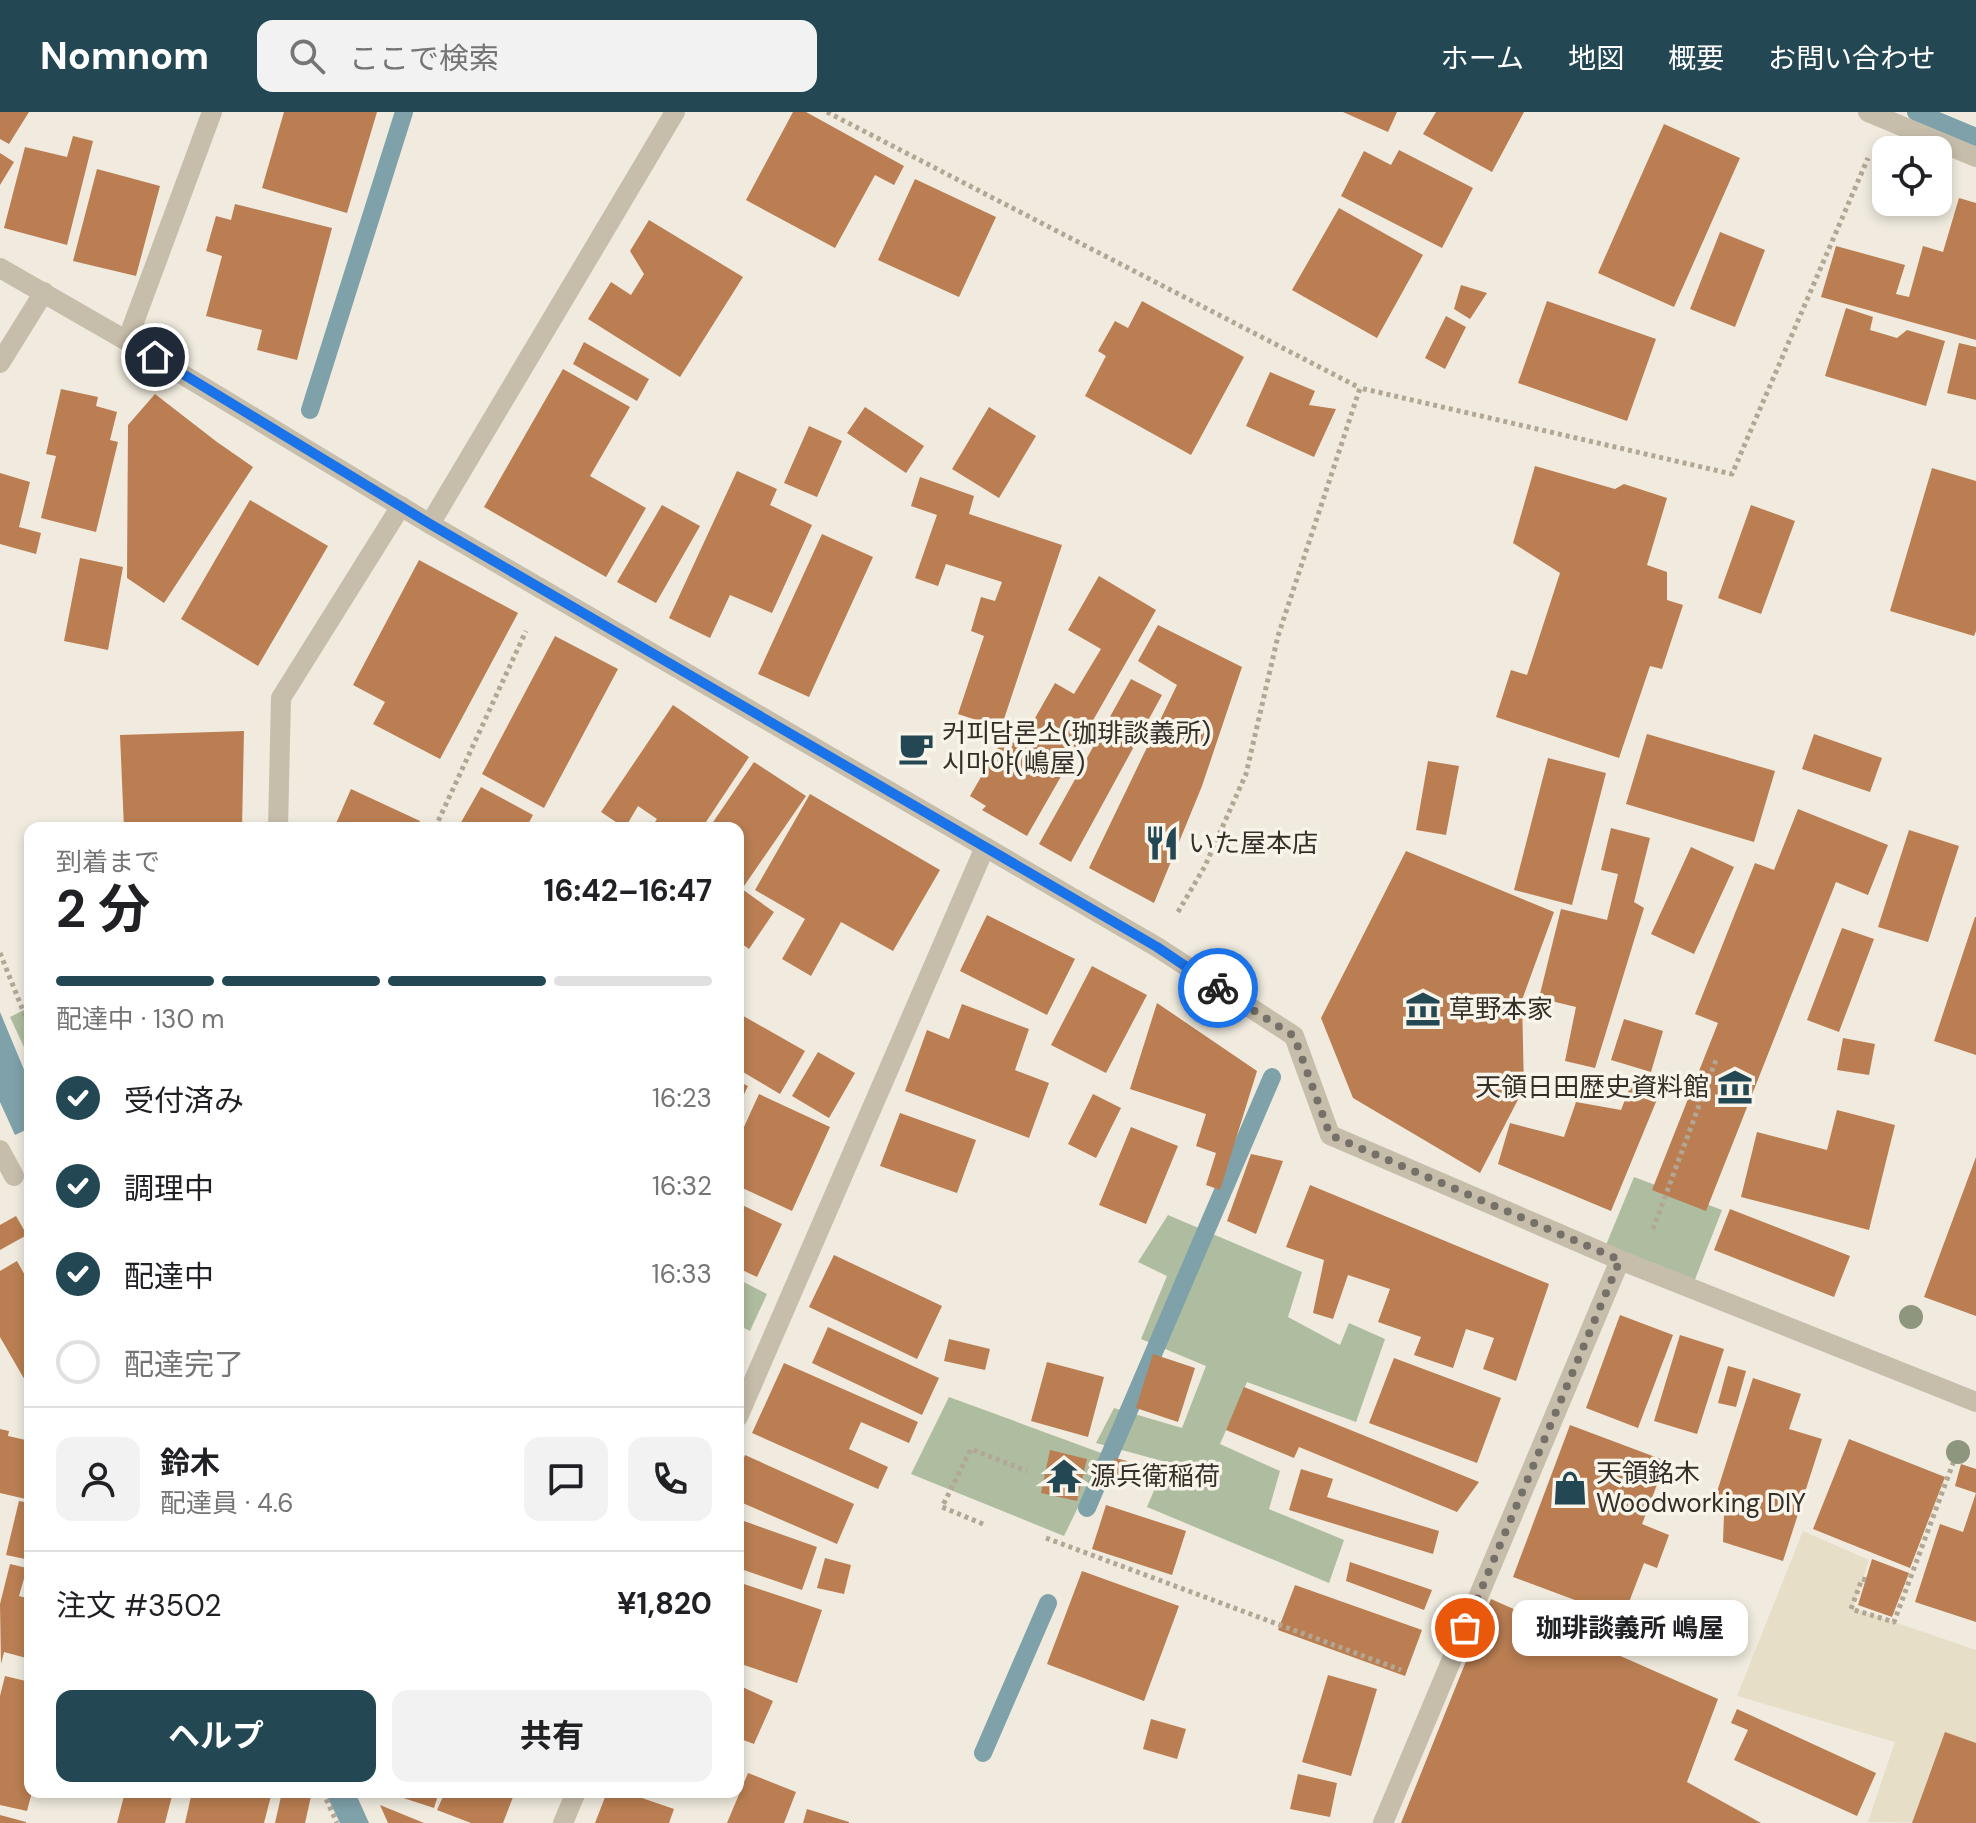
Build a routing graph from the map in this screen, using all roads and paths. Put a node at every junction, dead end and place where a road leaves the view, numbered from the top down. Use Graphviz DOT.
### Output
graph roads {
  1 [pos="212,112"];
  2 [pos="675,112"];
  3 [pos="827,112"];
  4 [pos="1876,115"];
  5 [pos="1976,157"];
  6 [pos="0,268"];
  7 [pos="44,292"];
  8 [pos="127,341"];
  9 [pos="0,363"];
  10 [pos="1360,388"];
  11 [pos="401,506"];
  12 [pos="430,524"];
  13 [pos="545,590"];
  14 [pos="278,822"];
  15 [pos="438,822"];
  16 [pos="985,847"];
  17 [pos="1157,947"];
  18 [pos="0,953"];
  19 [pos="24,1013"];
  20 [pos="1716,1060"];
  21 [pos="0,1150"];
  22 [pos="14,1176"];
  23 [pos="1620,1260"];
  24 [pos="1640,1267"];
  25 [pos="1976,1402"];
  26 [pos="744,1403"];
  27 [pos="1961,1440"];
  28 [pos="1027,1471"];
  29 [pos="983,1524"];
  30 [pos="1046,1538"];
  31 [pos="1866,1580"];
  32 [pos="1441,1685"];
  33 [pos="326,1798"];
  34 [pos="573,1798"];
  35 [pos="337,1823"];
  36 [pos="563,1823"];
  37 [pos="1383,1823"];
  1 -- 8 [label="street"];
  2 -- 12 [label="street"];
  3 -- 10 [label="path"];
  4 -- 5 [label="street"];
  4 -- 10 [label="path"];
  6 -- 7 [label="street"];
  7 -- 8 [label="street"];
  7 -- 9 [label="street"];
  8 -- 11 [label="street"];
  10 -- 17 [label="path"];
  11 -- 12 [label="street"];
  11 -- 14 [label="street"];
  12 -- 13 [label="street"];
  13 -- 15 [label="path"];
  13 -- 16 [label="street"];
  16 -- 17 [label="street"];
  16 -- 26 [label="street"];
  17 -- 23 [label="street"];
  18 -- 19 [label="path"];
  20 -- 24 [label="path"];
  21 -- 22 [label="street"];
  23 -- 24 [label="street"];
  23 -- 32 [label="street"];
  24 -- 25 [label="street"];
  27 -- 31 [label="path"];
  28 -- 29 [label="path"];
  30 -- 32 [label="path"];
  32 -- 37 [label="street"];
  33 -- 35 [label="path"];
  34 -- 36 [label="street"];
}
